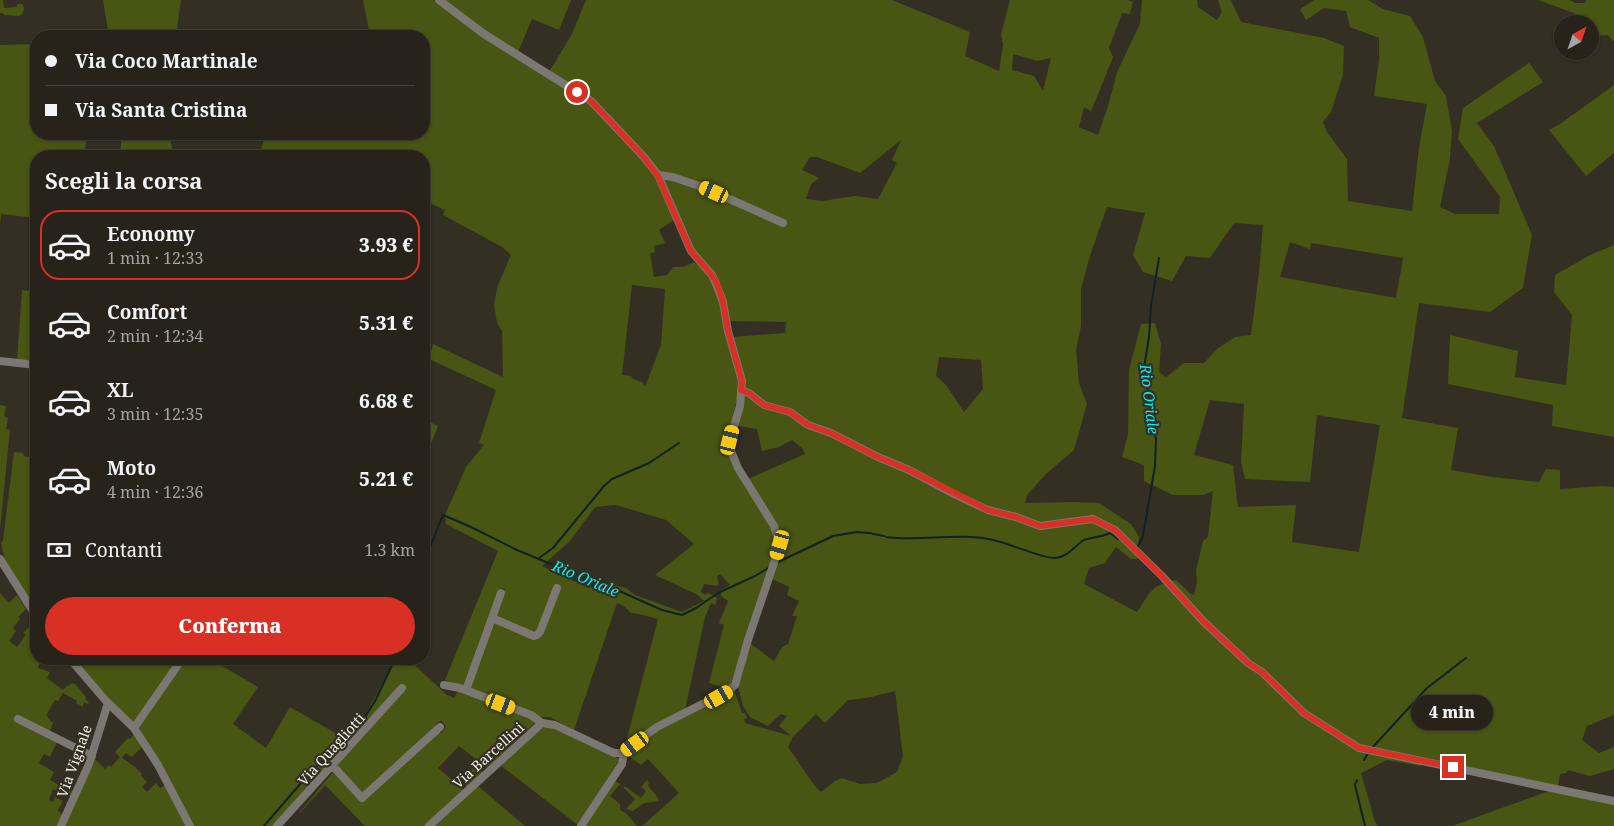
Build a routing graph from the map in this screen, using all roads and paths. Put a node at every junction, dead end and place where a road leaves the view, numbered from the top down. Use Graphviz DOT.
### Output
graph roads {
  1 [pos="439,0"];
  2 [pos="658,176"];
  3 [pos="783,224"];
  4 [pos="0,361"];
  5 [pos="30,364"];
  6 [pos="741,390"];
  7 [pos="0,559"];
  8 [pos="557,588"];
  9 [pos="501,593"];
  10 [pos="30,606"];
  11 [pos="492,618"];
  12 [pos="75,665"];
  13 [pos="178,665"];
  14 [pos="444,685"];
  15 [pos="402,688"];
  16 [pos="466,690"];
  17 [pos="108,703"];
  18 [pos="18,719"];
  19 [pos="542,723"];
  20 [pos="440,727"];
  21 [pos="134,728"];
  22 [pos="624,752"];
  23 [pos="92,756"];
  24 [pos="332,766"];
  25 [pos="1614,801"];
  26 [pos="61,826"];
  27 [pos="190,826"];
  28 [pos="277,826"];
  29 [pos="430,826"];
  30 [pos="581,826"];
  1 -- 2 [label="street"];
  2 -- 3 [label="street"];
  2 -- 6 [label="street"];
  4 -- 5 [label="street"];
  6 -- 22 [label="street"];
  6 -- 25 [label="street"];
  7 -- 10 [label="street"];
  8 -- 11 [label="street"];
  9 -- 11 [label="street"];
  11 -- 16 [label="street"];
  12 -- 17 [label="street"];
  13 -- 21 [label="street"];
  14 -- 16 [label="street"];
  15 -- 24 [label="street, Via Quagliotti"];
  16 -- 19 [label="street"];
  17 -- 21 [label="street"];
  17 -- 23 [label="street, Via Vignale"];
  18 -- 23 [label="street"];
  19 -- 22 [label="street, Via Barcellini"];
  19 -- 29 [label="street, Via Barcellini"];
  20 -- 24 [label="street"];
  21 -- 27 [label="street"];
  22 -- 30 [label="street"];
  23 -- 26 [label="street, Via Vignale"];
  24 -- 28 [label="street, Via Quagliotti"];
}
